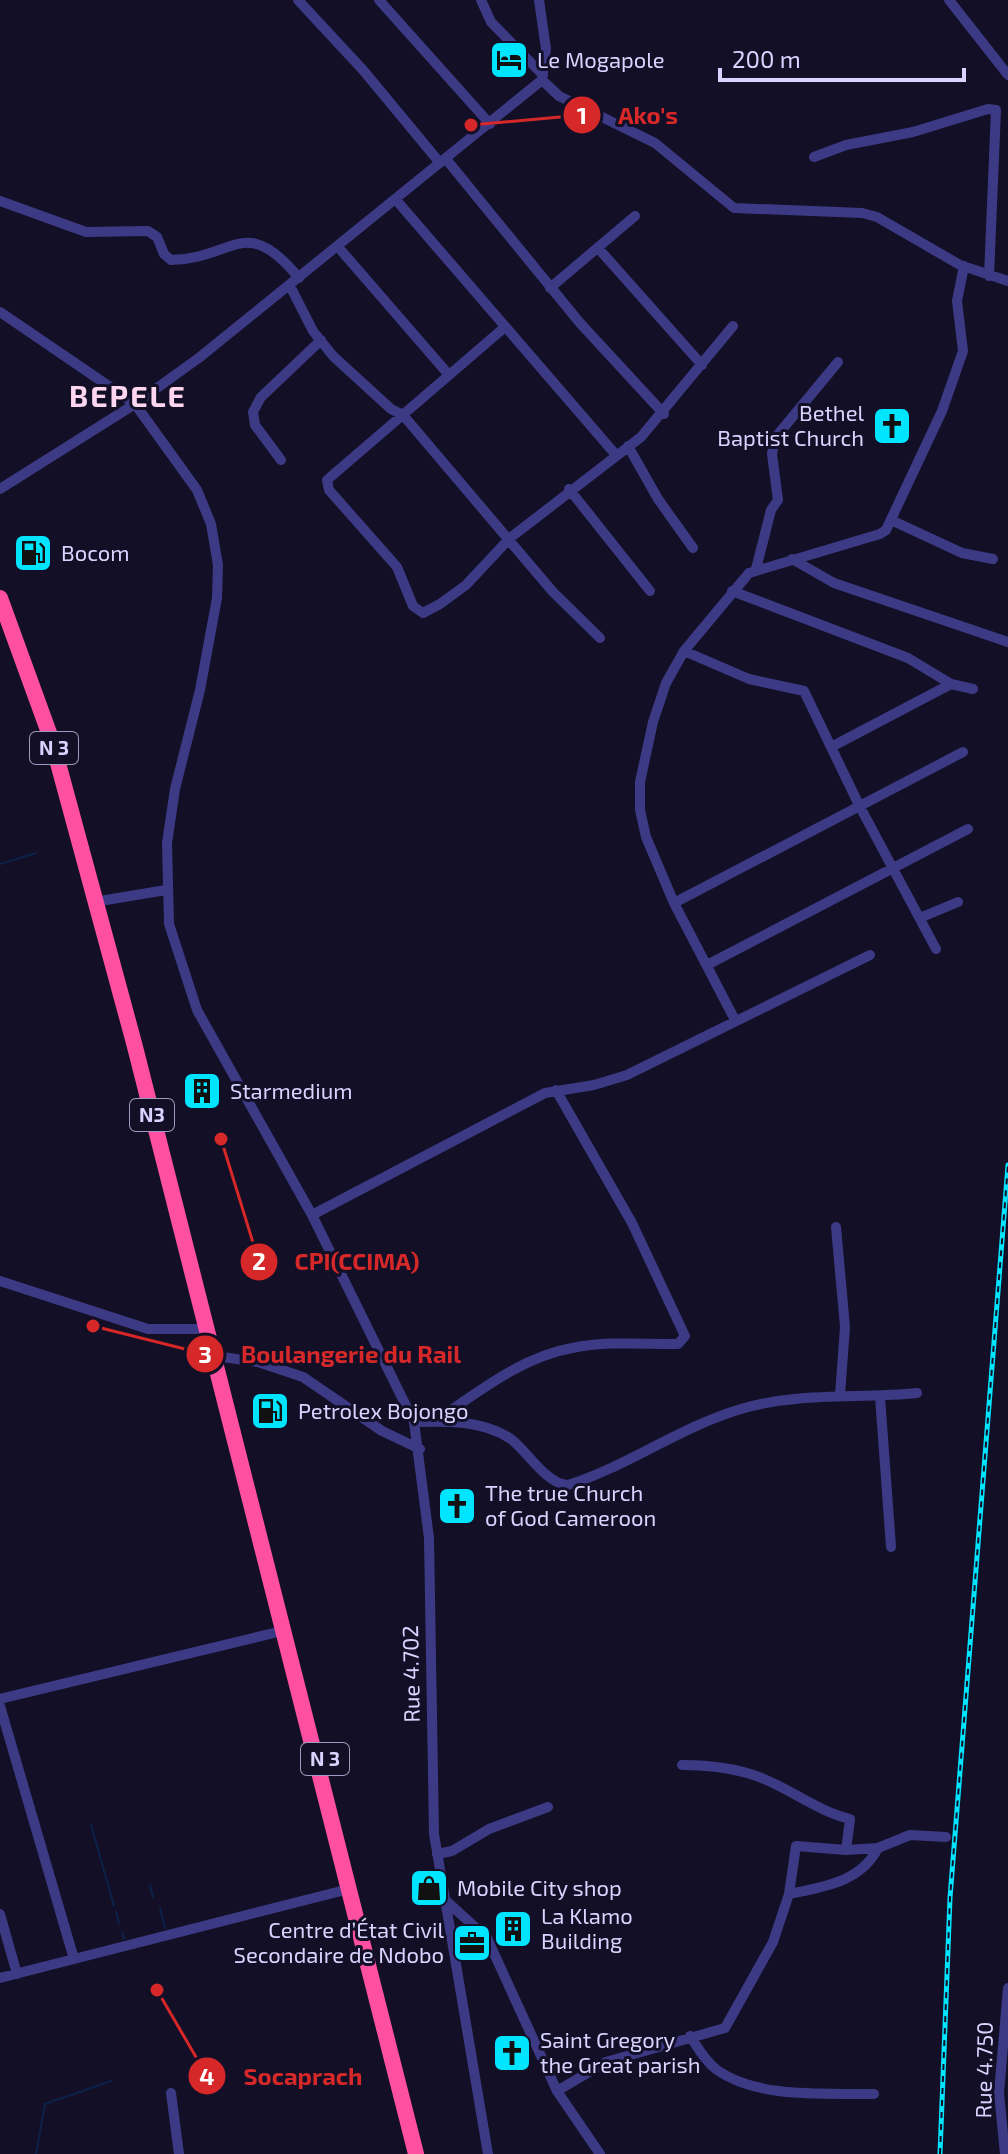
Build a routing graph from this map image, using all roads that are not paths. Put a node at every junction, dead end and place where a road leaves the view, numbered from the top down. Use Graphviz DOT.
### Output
graph roads {
  1 [pos="298,0"];
  2 [pos="379,0"];
  3 [pos="481,0"];
  4 [pos="539,0"];
  5 [pos="949,0"];
  6 [pos="1008,75"];
  7 [pos="542,78"];
  8 [pos="490,124"];
  9 [pos="814,157"];
  10 [pos="443,161"];
  11 [pos="0,201"];
  12 [pos="397,201"];
  13 [pos="635,216"];
  14 [pos="339,248"];
  15 [pos="598,248"];
  16 [pos="964,266"];
  17 [pos="989,276"];
  18 [pos="1008,281"];
  19 [pos="295,282"];
  20 [pos="550,288"];
  21 [pos="0,312"];
  22 [pos="733,326"];
  23 [pos="505,327"];
  24 [pos="321,340"];
  25 [pos="838,362"];
  26 [pos="702,365"];
  27 [pos="449,375"];
  28 [pos="135,404"];
  29 [pos="664,414"];
  30 [pos="403,415"];
  31 [pos="628,446"];
  32 [pos="616,455"];
  33 [pos="281,460"];
  34 [pos="0,489"];
  35 [pos="569,489"];
  36 [pos="891,520"];
  37 [pos="510,538"];
  38 [pos="693,548"];
  39 [pos="792,559"];
  40 [pos="993,559"];
  41 [pos="756,569"];
  42 [pos="650,591"];
  43 [pos="732,591"];
  44 [pos="0,598"];
  45 [pos="600,638"];
  46 [pos="1008,642"];
  47 [pos="684,651"];
  48 [pos="951,684"];
  49 [pos="973,689"];
  50 [pos="833,746"];
  51 [pos="963,752"];
  52 [pos="859,805"];
  53 [pos="968,829"];
  54 [pos="895,868"];
  55 [pos="166,890"];
  56 [pos="94,902"];
  57 [pos="958,902"];
  58 [pos="674,903"];
  59 [pos="922,917"];
  60 [pos="936,949"];
  61 [pos="870,955"];
  62 [pos="707,965"];
  63 [pos="735,1020"];
  64 [pos="556,1090"];
  65 [pos="312,1215"];
  66 [pos="836,1227"];
  67 [pos="0,1281"];
  68 [pos="208,1329"];
  69 [pos="217,1362"];
  70 [pos="917,1393"];
  71 [pos="840,1395"];
  72 [pos="880,1397"];
  73 [pos="435,1421"];
  74 [pos="414,1422"];
  75 [pos="420,1449"];
  76 [pos="891,1547"];
  77 [pos="282,1631"];
  78 [pos="0,1699"];
  79 [pos="305,1702"];
  80 [pos="0,1706"];
  81 [pos="682,1765"];
  82 [pos="548,1807"];
  83 [pos="946,1837"];
  84 [pos="878,1848"];
  85 [pos="846,1850"];
  86 [pos="437,1854"];
  87 [pos="349,1889"];
  88 [pos="789,1894"];
  89 [pos="443,1898"];
  90 [pos="0,1914"];
  91 [pos="74,1959"];
  92 [pos="17,1974"];
  93 [pos="0,1978"];
  94 [pos="1008,1988"];
  95 [pos="390,2030"];
  96 [pos="690,2036"];
  97 [pos="557,2091"];
  98 [pos="171,2093"];
  99 [pos="874,2094"];
  100 [pos="179,2154"];
  101 [pos="416,2154"];
  102 [pos="426,2154"];
  103 [pos="488,2154"];
  104 [pos="600,2154"];
  105 [pos="1005,2154"];
  1 -- 10 [label="street"];
  2 -- 8 [label="street"];
  3 -- 7 [label="street"];
  4 -- 7 [label="street"];
  5 -- 6 [label="street"];
  7 -- 8 [label="street"];
  7 -- 16 [label="street"];
  8 -- 10 [label="street"];
  9 -- 17 [label="street"];
  10 -- 12 [label="street"];
  10 -- 20 [label="street"];
  11 -- 19 [label="street"];
  12 -- 14 [label="street"];
  12 -- 23 [label="street"];
  13 -- 15 [label="street"];
  14 -- 19 [label="street"];
  14 -- 27 [label="street"];
  15 -- 20 [label="street"];
  15 -- 26 [label="street"];
  16 -- 17 [label="street"];
  16 -- 36 [label="street"];
  17 -- 18 [label="street"];
  19 -- 24 [label="street"];
  19 -- 28 [label="street"];
  20 -- 29 [label="street"];
  21 -- 28 [label="street, Rue 4.702"];
  22 -- 26 [label="street"];
  23 -- 27 [label="street"];
  23 -- 32 [label="street"];
  24 -- 30 [label="street"];
  24 -- 33 [label="street"];
  25 -- 41 [label="street"];
  26 -- 29 [label="street"];
  27 -- 30 [label="street"];
  28 -- 34 [label="street"];
  28 -- 55 [label="street, Rue 4.702"];
  29 -- 31 [label="street"];
  30 -- 37 [label="street"];
  30 -- 37 [label="street"];
  31 -- 32 [label="street"];
  31 -- 38 [label="street"];
  32 -- 35 [label="street"];
  35 -- 37 [label="street"];
  35 -- 42 [label="street"];
  36 -- 39 [label="street"];
  36 -- 40 [label="street"];
  37 -- 45 [label="street"];
  39 -- 41 [label="street"];
  39 -- 46 [label="street"];
  41 -- 43 [label="street"];
  43 -- 47 [label="street"];
  43 -- 48 [label="street"];
  44 -- 56 [label="highway, N 3"];
  47 -- 50 [label="street"];
  47 -- 58 [label="street"];
  48 -- 49 [label="street"];
  48 -- 50 [label="street"];
  50 -- 52 [label="street"];
  51 -- 52 [label="street"];
  52 -- 54 [label="street"];
  52 -- 58 [label="street"];
  53 -- 54 [label="street"];
  54 -- 59 [label="street"];
  54 -- 62 [label="street"];
  55 -- 56 [label="street"];
  55 -- 65 [label="street, Rue 4.702"];
  56 -- 68 [label="highway, N3"];
  57 -- 59 [label="street"];
  58 -- 62 [label="street"];
  59 -- 60 [label="street"];
  61 -- 63 [label="street"];
  62 -- 63 [label="street"];
  63 -- 64 [label="street"];
  64 -- 65 [label="street"];
  64 -- 73 [label="street"];
  65 -- 74 [label="street, Rue 4.702"];
  66 -- 71 [label="street"];
  67 -- 68 [label="street"];
  68 -- 69 [label="highway, N 3"];
  69 -- 75 [label="street"];
  69 -- 77 [label="highway, N 3"];
  69 -- 79 [label="highway, N 3"];
  70 -- 72 [label="street"];
  71 -- 72 [label="street"];
  71 -- 73 [label="street"];
  72 -- 76 [label="street"];
  73 -- 74 [label="street"];
  74 -- 75 [label="street, Rue 4.702"];
  75 -- 86 [label="street, Rue 4.702"];
  77 -- 78 [label="street"];
  77 -- 79 [label="highway, N 3"];
  79 -- 87 [label="highway, N 3"];
  79 -- 95 [label="highway, N 3"];
  80 -- 91 [label="street"];
  81 -- 85 [label="street"];
  82 -- 86 [label="street"];
  83 -- 84 [label="street"];
  84 -- 85 [label="street"];
  84 -- 88 [label="street"];
  85 -- 88 [label="street"];
  86 -- 89 [label="street, Rue 4.702"];
  87 -- 91 [label="street"];
  87 -- 95 [label="highway, N 3"];
  88 -- 96 [label="street"];
  89 -- 97 [label="street"];
  89 -- 103 [label="street, Rue 4.702"];
  90 -- 92 [label="street"];
  91 -- 92 [label="street"];
  92 -- 93 [label="street"];
  94 -- 105 [label="street, Rue 4.750"];
  95 -- 101 [label="highway, N 3"];
  95 -- 102 [label="highway, N 3"];
  96 -- 97 [label="street"];
  96 -- 99 [label="street"];
  97 -- 104 [label="street"];
  98 -- 100 [label="street"];
}
